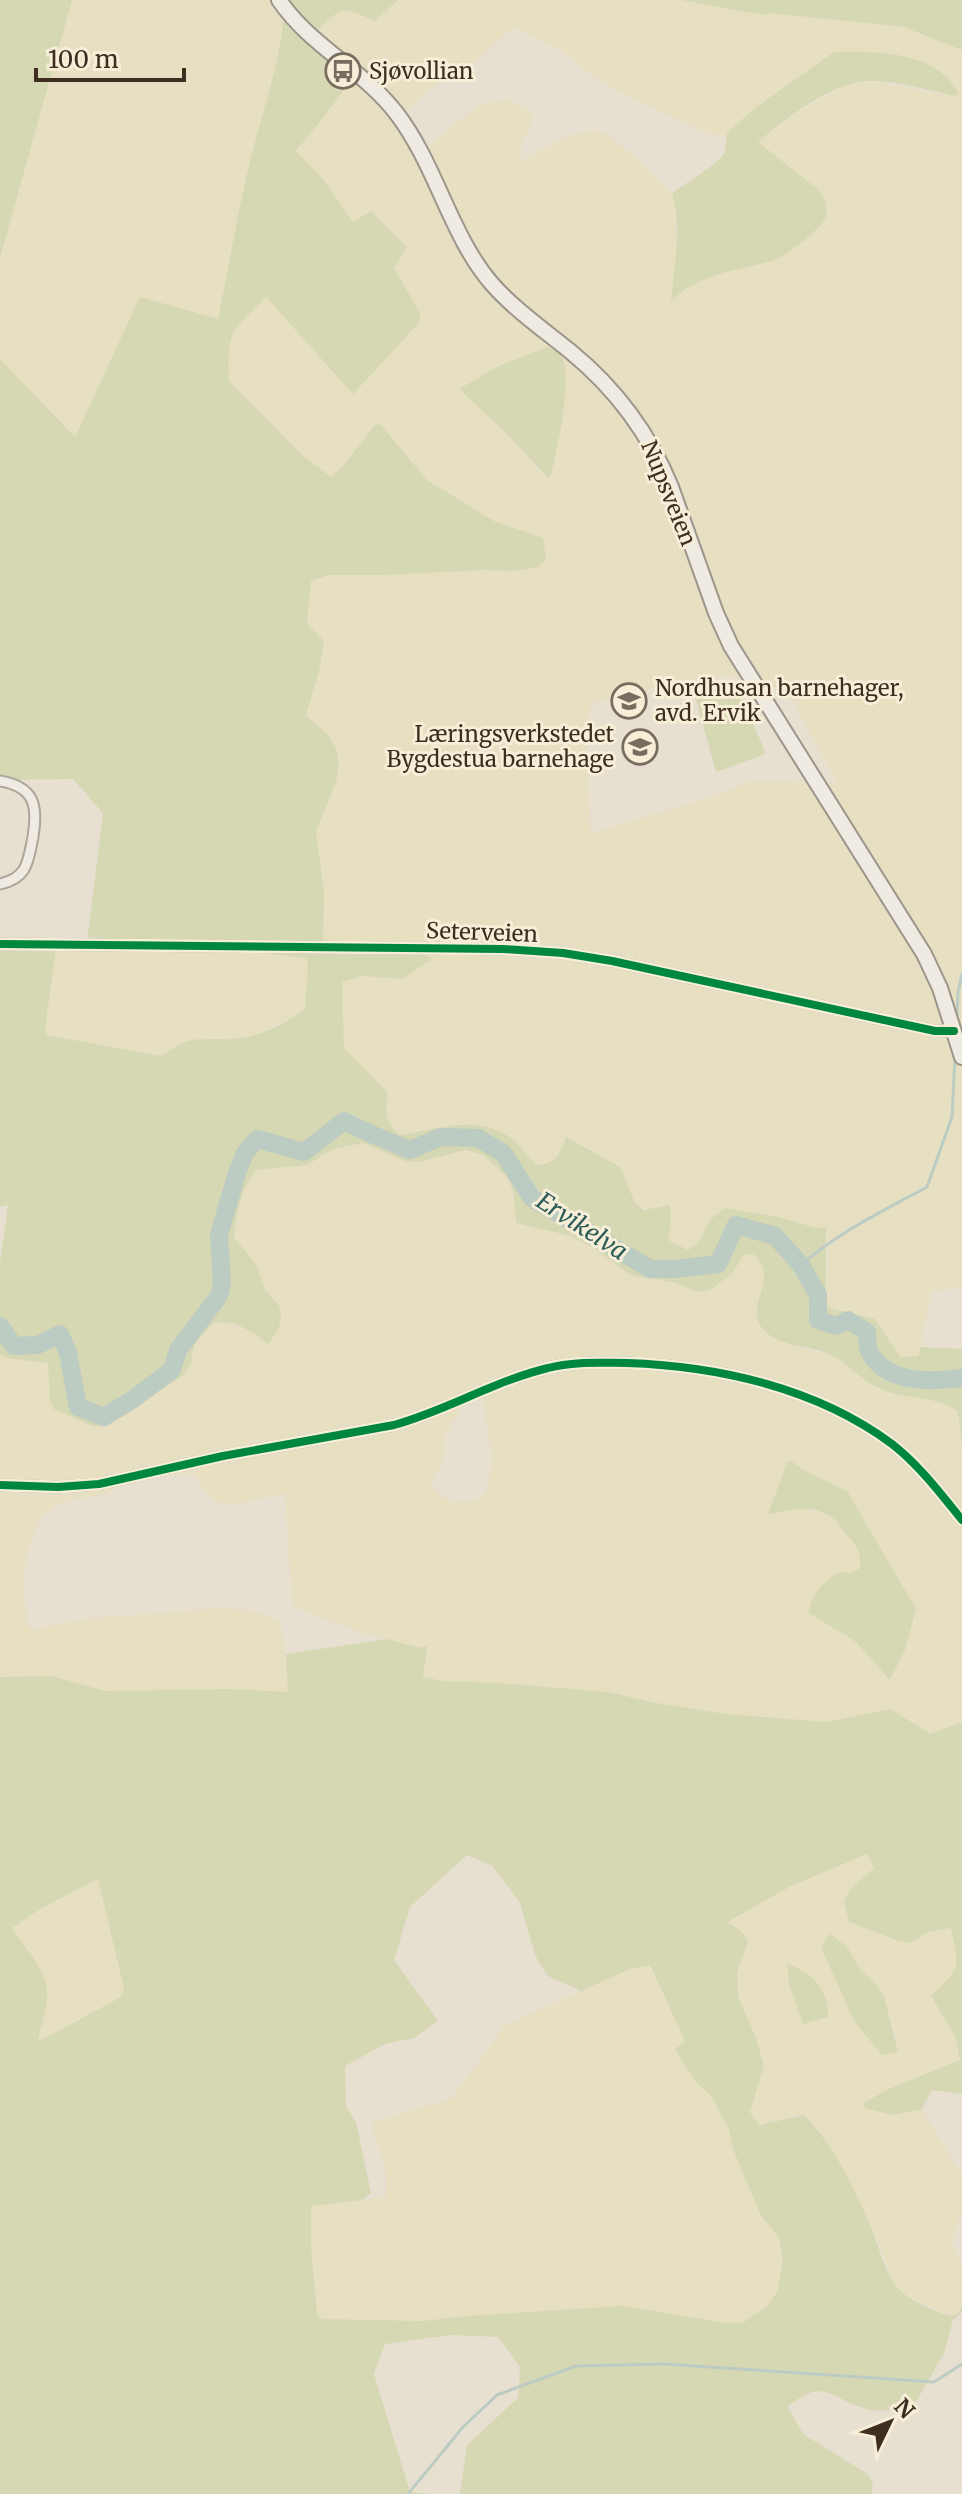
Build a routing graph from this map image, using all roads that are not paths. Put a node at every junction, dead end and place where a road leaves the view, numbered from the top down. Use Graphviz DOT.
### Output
graph roads {
  1 [pos="279,0"];
  2 [pos="0,781"];
  3 [pos="0,884"];
  4 [pos="0,944"];
  5 [pos="954,1031"];
  6 [pos="962,1057"];
  7 [pos="0,1485"];
  8 [pos="962,1520"];
  1 -- 5 [label="main road, Nupsveien"];
  2 -- 3 [label="street"];
  4 -- 5 [label="street, Seterveien"];
  5 -- 6 [label="main road, Nupsveien"];
  7 -- 8 [label="street"];
}
